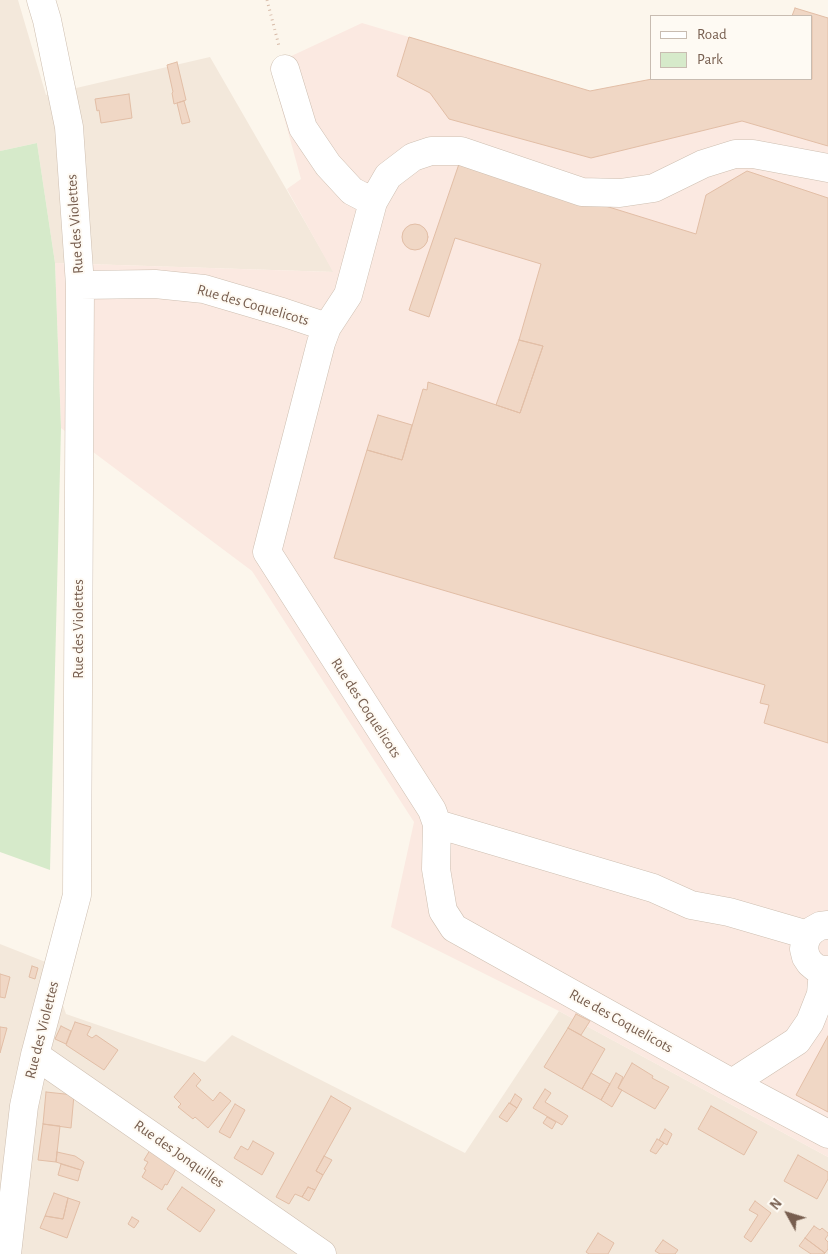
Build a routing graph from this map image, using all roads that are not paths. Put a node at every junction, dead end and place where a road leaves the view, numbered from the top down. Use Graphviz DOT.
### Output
graph roads {
  1 [pos="41,0"];
  2 [pos="285,69"];
  3 [pos="828,168"];
  4 [pos="373,202"];
  5 [pos="80,285"];
  6 [pos="327,327"];
  7 [pos="437,824"];
  8 [pos="818,930"];
  9 [pos="826,970"];
  10 [pos="36,1055"];
  11 [pos="732,1083"];
  12 [pos="828,1134"];
  13 [pos="7,1254"];
  14 [pos="322,1254"];
  1 -- 5 [label="street, Rue des Violettes"];
  2 -- 4 [label="street"];
  3 -- 4 [label="street"];
  4 -- 6 [label="street"];
  5 -- 6 [label="street, Rue des Coquelicots"];
  5 -- 10 [label="street, Rue des Violettes"];
  6 -- 7 [label="street, Rue des Coquelicots"];
  7 -- 8 [label="street"];
  7 -- 11 [label="street, Rue des Coquelicots"];
  8 -- 9 [label="street"];
  9 -- 11 [label="street"];
  10 -- 13 [label="street, Rue des Violettes"];
  10 -- 14 [label="street, Rue des Jonquilles"];
  11 -- 12 [label="street, Rue des Coquelicots"];
}
